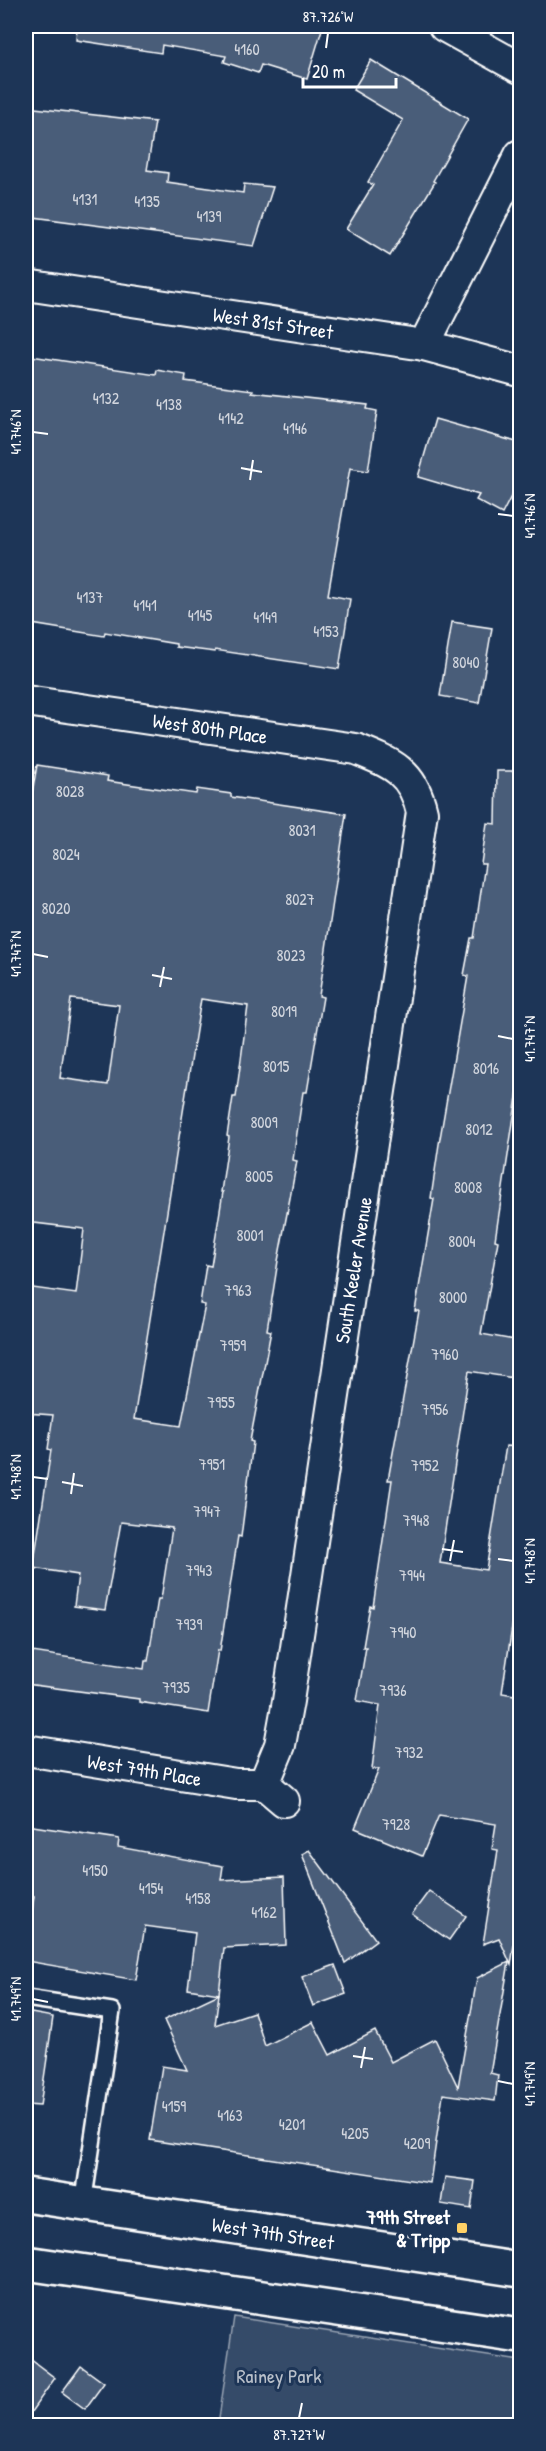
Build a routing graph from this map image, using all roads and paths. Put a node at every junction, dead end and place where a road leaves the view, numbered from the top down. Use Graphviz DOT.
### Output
graph roads {
  1 [pos="444,26"];
  2 [pos="520,68"];
  3 [pos="520,155"];
  4 [pos="26,285"];
  5 [pos="424,345"];
  6 [pos="520,371"];
  7 [pos="26,701"];
  8 [pos="393,764"];
  9 [pos="26,1750"];
  10 [pos="274,1792"];
  11 [pos="26,1998"];
  12 [pos="26,2195"];
  13 [pos="83,2204"];
  14 [pos="26,2263"];
  15 [pos="520,2270"];
  16 [pos="520,2336"];
  1 -- 2 [label="street"];
  3 -- 5 [label="street"];
  4 -- 5 [label="street, West 81st Street"];
  5 -- 6 [label="street, West 81st Street"];
  7 -- 8 [label="street, West 80th Place"];
  8 -- 10 [label="street, South Keeler Avenue"];
  9 -- 10 [label="street, West 79th Place"];
  11 -- 13 [label="lane"];
  12 -- 13 [label="main road, West 79th Street"];
  13 -- 15 [label="main road, West 79th Street"];
  14 -- 16 [label="main road"];
}
